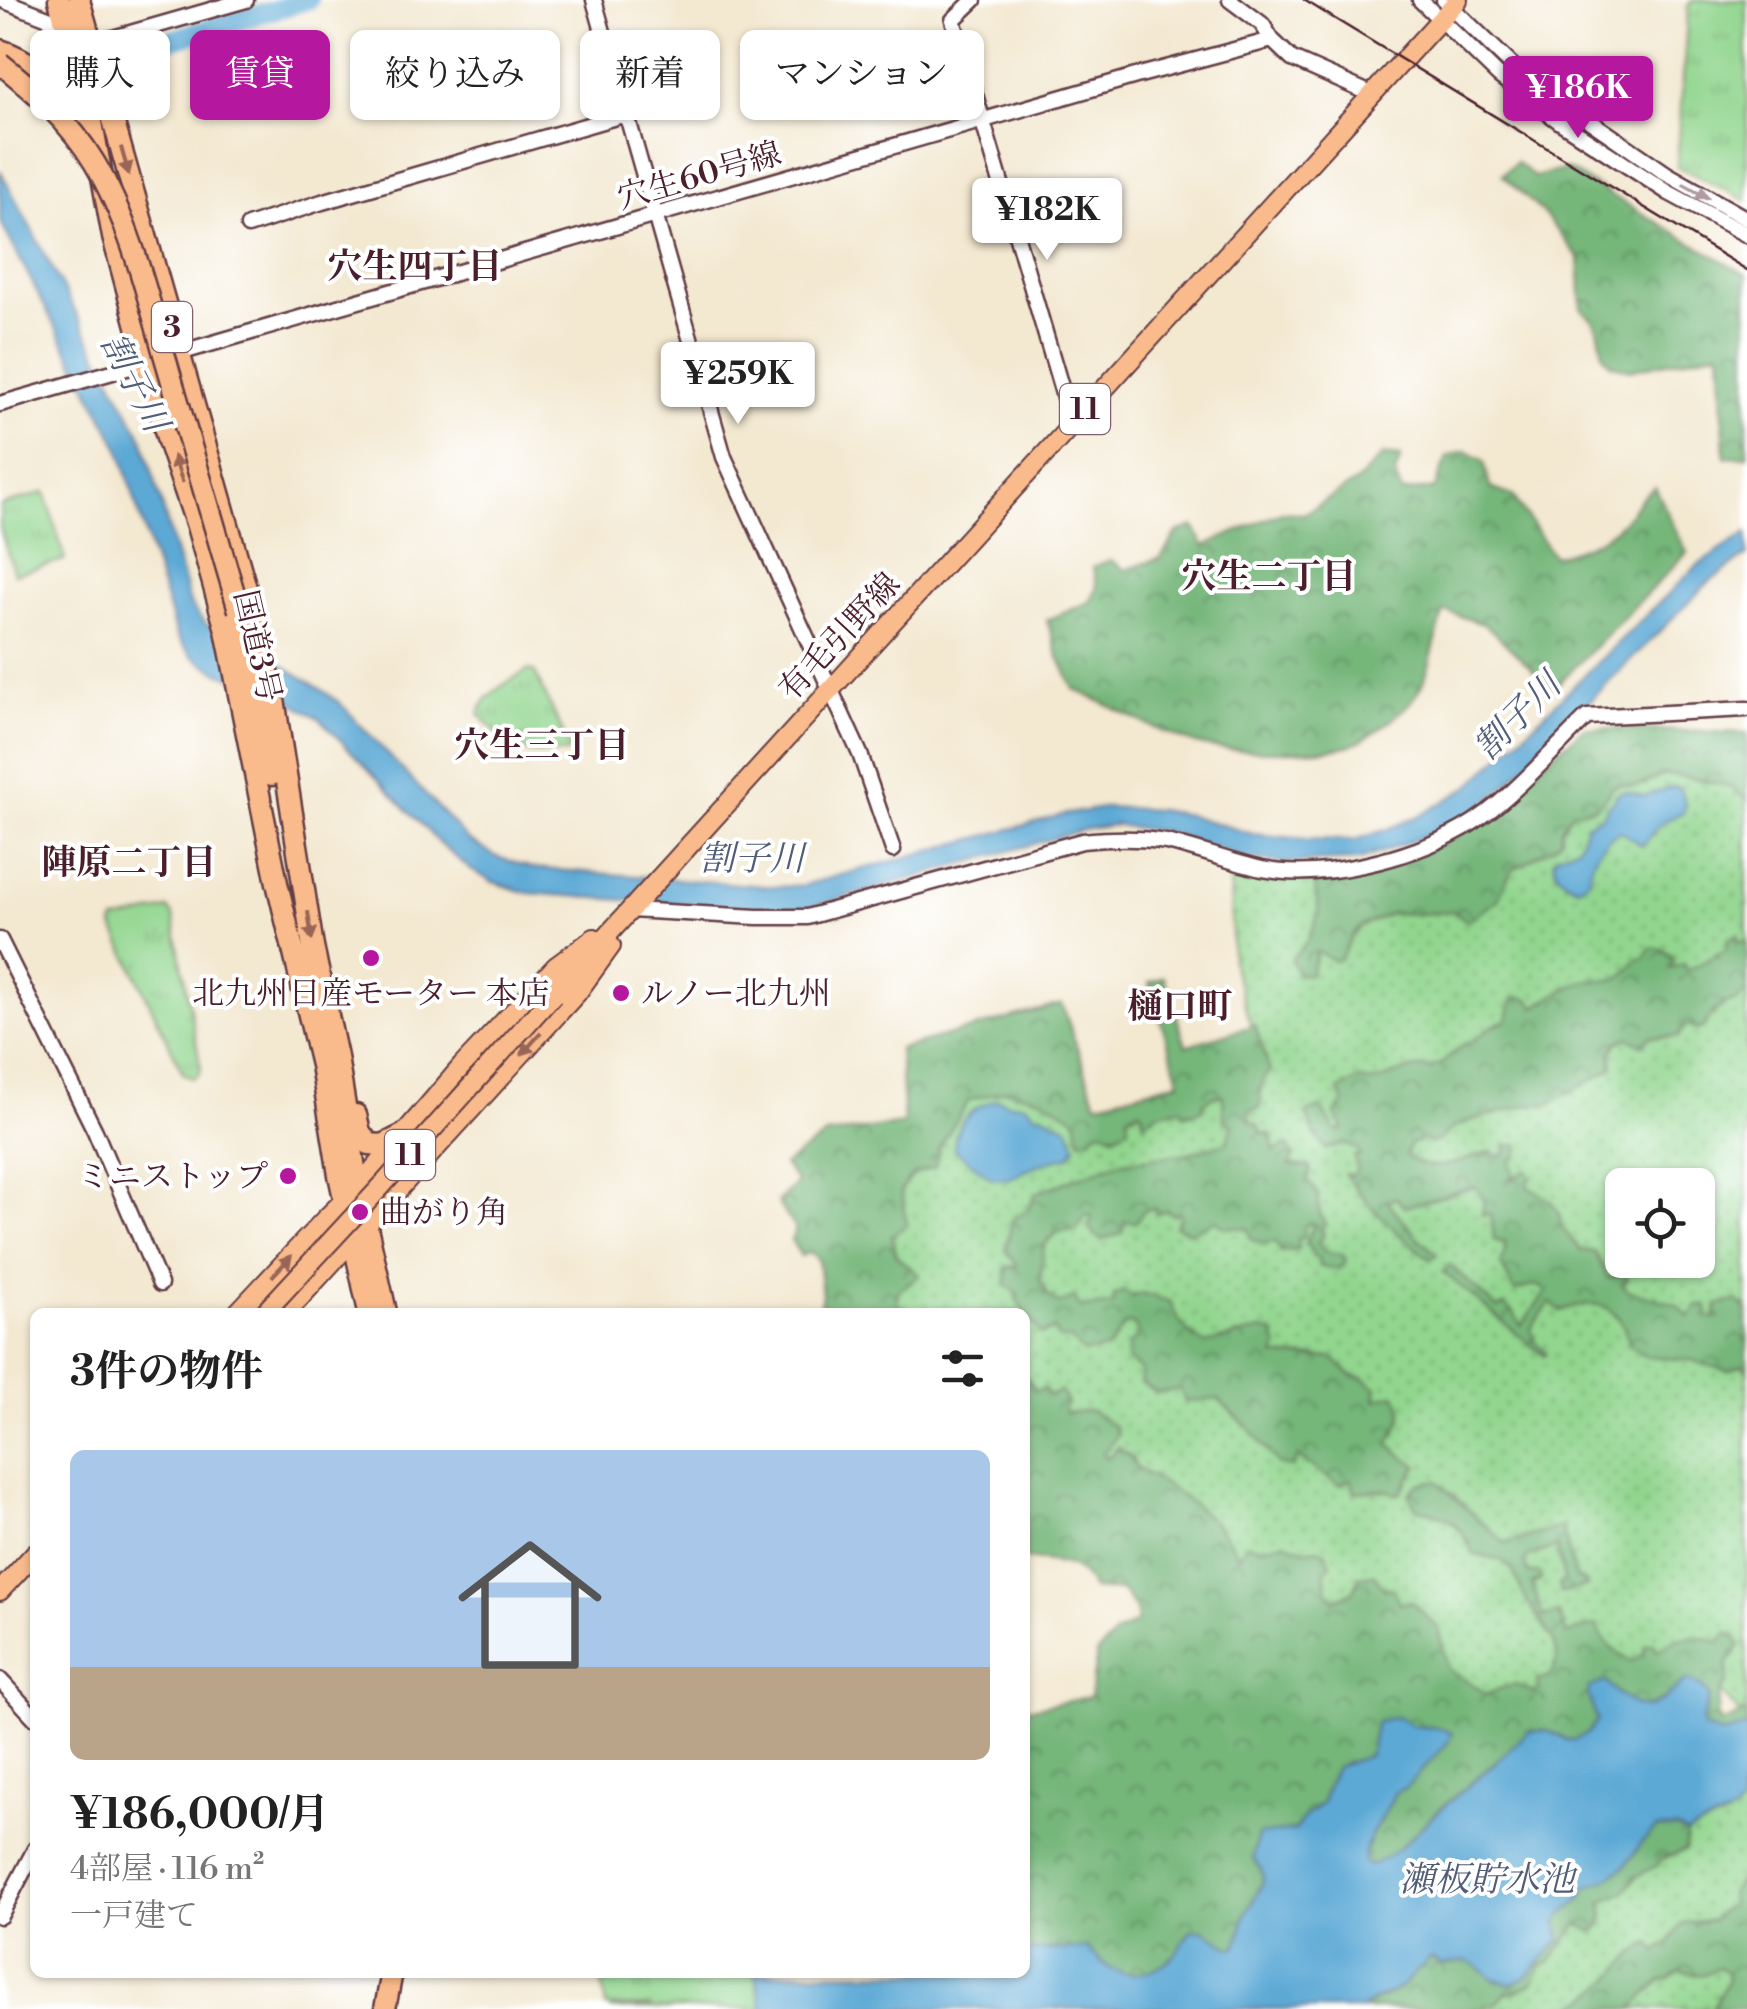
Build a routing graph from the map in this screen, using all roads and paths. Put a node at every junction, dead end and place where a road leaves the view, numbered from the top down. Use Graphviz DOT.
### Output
graph roads {
  1 [pos="2,0"];
  2 [pos="59,0"];
  3 [pos="79,0"];
  4 [pos="246,0"];
  5 [pos="594,0"];
  6 [pos="974,0"];
  7 [pos="1230,0"];
  8 [pos="1420,0"];
  9 [pos="1448,6"];
  10 [pos="66,26"];
  11 [pos="72,30"];
  12 [pos="88,30"];
  13 [pos="141,30"];
  14 [pos="602,30"];
  15 [pos="1272,40"];
  16 [pos="5,45"];
  17 [pos="0,63"];
  18 [pos="1372,94"];
  19 [pos="113,120"];
  20 [pos="605,120"];
  21 [pos="628,120"];
  22 [pos="985,122"];
  23 [pos="103,192"];
  24 [pos="656,216"];
  25 [pos="1747,219"];
  26 [pos="248,226"];
  27 [pos="1747,235"];
  28 [pos="179,352"];
  29 [pos="147,362"];
  30 [pos="0,404"];
  31 [pos="1074,420"];
  32 [pos="236,621"];
  33 [pos="831,689"];
  34 [pos="265,696"];
  35 [pos="1747,710"];
  36 [pos="892,850"];
  37 [pos="635,905"];
  38 [pos="0,940"];
  39 [pos="337,1056"];
  40 [pos="404,1134"];
  41 [pos="351,1194"];
  42 [pos="366,1224"];
  43 [pos="352,1243"];
  44 [pos="160,1284"];
  45 [pos="242,1308"];
  46 [pos="268,1308"];
  47 [pos="291,1308"];
  48 [pos="368,1308"];
  49 [pos="385,1308"];
  50 [pos="30,1558"];
  51 [pos="0,1591"];
  52 [pos="0,1680"];
  53 [pos="30,1713"];
  54 [pos="30,1859"];
  55 [pos="0,1916"];
  56 [pos="378,1978"];
  57 [pos="391,1978"];
  58 [pos="372,2009"];
  59 [pos="385,2009"];
  1 -- 10 [label="street"];
  2 -- 10 [label="highway, 国道3号 / 3"];
  3 -- 12 [label="highway, 国道3号 / 3"];
  4 -- 13 [label="street"];
  5 -- 14 [label="street"];
  6 -- 22 [label="street"];
  7 -- 15 [label="street"];
  8 -- 9 [label="street"];
  9 -- 18 [label="main road, 有毛引野線 / 11"];
  9 -- 25 [label="street, one-way"];
  9 -- 27 [label="street"];
  10 -- 11 [label="street"];
  10 -- 23 [label="highway, 国道3号 / 3"];
  15 -- 18 [label="street"];
  15 -- 22 [label="street, 穴生60号線"];
  16 -- 23 [label="highway, 3"];
  17 -- 32 [label="highway, 3, bridge"];
  18 -- 31 [label="main road, 有毛引野線 / 11"];
  19 -- 28 [label="highway, 国道3号 / 3, one-way"];
  20 -- 26 [label="street"];
  21 -- 24 [label="street"];
  22 -- 24 [label="street, 穴生60号線"];
  22 -- 31 [label="street"];
  23 -- 29 [label="highway, 国道3号 / 3"];
  24 -- 28 [label="street, 穴生60号線"];
  24 -- 33 [label="street"];
  28 -- 29 [label="street, 穴生60号線"];
  28 -- 34 [label="highway, 国道3号 / 3"];
  29 -- 30 [label="street, 穴生60号線"];
  32 -- 29 [label="highway, 国道3号 / 3, one-way"];
  31 -- 33 [label="main road, 有毛引野線 / 11"];
  32 -- 34 [label="highway, 3"];
  32 -- 41 [label="highway, 国道3号 / 3"];
  33 -- 36 [label="street"];
  33 -- 37 [label="main road, 有毛引野線 / 11"];
  34 -- 39 [label="highway, 国道3号 / 3, one-way"];
  35 -- 37 [label="street"];
  37 -- 40 [label="main road"];
  37 -- 42 [label="main road, one-way"];
  37 -- 46 [label="main road, 有毛引野線 / 11, bridge"];
  38 -- 44 [label="street"];
  39 -- 40 [label="highway"];
  39 -- 41 [label="highway, 国道3号 / 3"];
  40 -- 41 [label="main road"];
  41 -- 42 [label="highway, 国道3号 / 3"];
  41 -- 43 [label="highway, 国道3号 / 3"];
  45 -- 41 [label="main road, one-way"];
  42 -- 43 [label="main road"];
  42 -- 49 [label="highway, 国道3号 / 3"];
  43 -- 47 [label="main road"];
  43 -- 48 [label="highway, 国道3号 / 3"];
  50 -- 51 [label="main road"];
  52 -- 53 [label="street"];
  54 -- 55 [label="street"];
  56 -- 58 [label="highway"];
  57 -- 59 [label="highway"];
}
